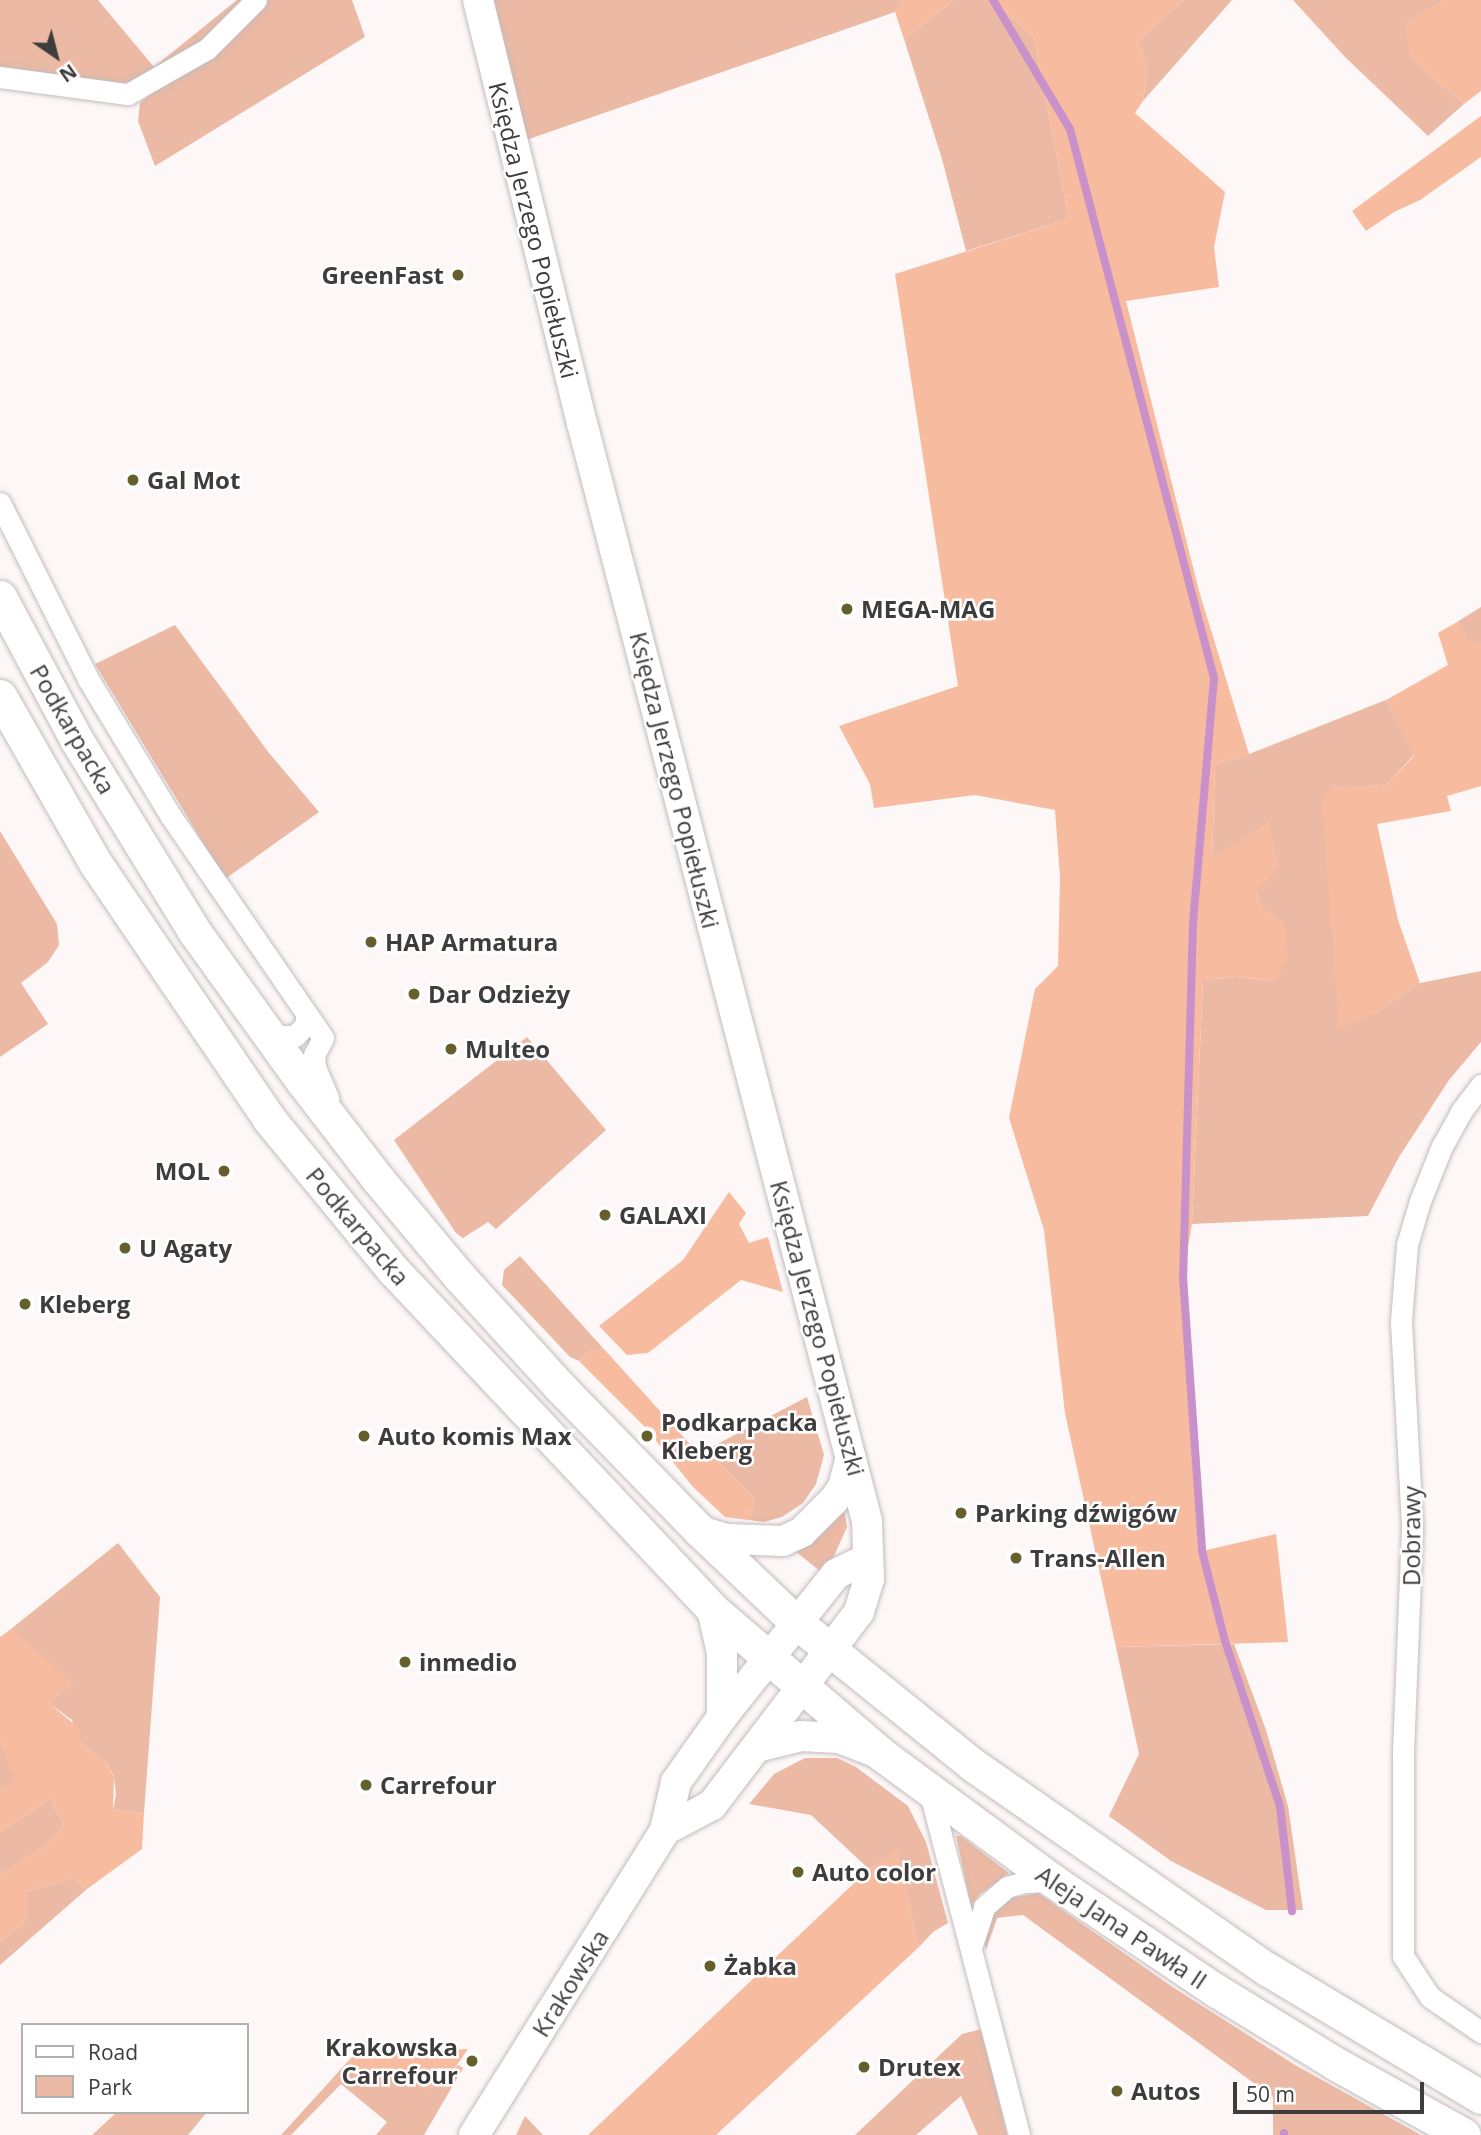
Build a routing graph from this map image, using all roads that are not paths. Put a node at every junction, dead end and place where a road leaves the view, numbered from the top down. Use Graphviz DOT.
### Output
graph roads {
  1 [pos="256,0"];
  2 [pos="478,0"];
  3 [pos="0,77"];
  4 [pos="0,503"];
  5 [pos="0,597"];
  6 [pos="0,696"];
  7 [pos="306,1014"];
  8 [pos="267,1032"];
  9 [pos="1481,1084"];
  10 [pos="345,1137"];
  11 [pos="851,1458"];
  12 [pos="700,1531"];
  13 [pos="867,1559"];
  14 [pos="712,1609"];
  15 [pos="797,1623"];
  16 [pos="830,1651"];
  17 [pos="768,1658"];
  18 [pos="802,1688"];
  19 [pos="722,1717"];
  20 [pos="757,1746"];
  21 [pos="881,1754"];
  22 [pos="929,1789"];
  23 [pos="665,1830"];
  24 [pos="1054,1881"];
  25 [pos="972,1945"];
  26 [pos="1481,2032"];
  27 [pos="1481,2097"];
  28 [pos="474,2135"];
  29 [pos="1019,2135"];
  30 [pos="1464,2135"];
  1 -- 3 [label="street"];
  2 -- 11 [label="street, Księdza Jerzego Popiełuszki"];
  4 -- 7 [label="street"];
  5 -- 8 [label="main road, Podkarpacka"];
  6 -- 14 [label="main road, Podkarpacka"];
  7 -- 8 [label="street"];
  7 -- 10 [label="street, Podkarpacka"];
  8 -- 10 [label="main road, Podkarpacka"];
  9 -- 26 [label="street, Dobrawy"];
  10 -- 12 [label="main road, Podkarpacka"];
  11 -- 12 [label="street"];
  11 -- 13 [label="street, Księdza Jerzego Popiełuszki"];
  12 -- 15 [label="main road, Podkarpacka"];
  13 -- 15 [label="street"];
  13 -- 16 [label="street, Księdza Jerzego Popiełuszki"];
  14 -- 17 [label="main road, Podkarpacka"];
  14 -- 19 [label="street"];
  15 -- 16 [label="main road, Aleja Jana Pawła II"];
  15 -- 17 [label="street"];
  16 -- 18 [label="street, Księdza Jerzego Popiełuszki"];
  16 -- 27 [label="main road, Aleja Jana Pawła II"];
  17 -- 18 [label="main road, Podkarpacka"];
  17 -- 19 [label="street, Krakowska"];
  18 -- 20 [label="street, Krakowska"];
  18 -- 21 [label="main road, Aleja Jana Pawła II"];
  19 -- 23 [label="street, Krakowska"];
  20 -- 21 [label="street"];
  20 -- 23 [label="street, Krakowska"];
  21 -- 22 [label="main road, Aleja Jana Pawła II"];
  22 -- 24 [label="main road, Aleja Jana Pawła II"];
  22 -- 25 [label="street"];
  23 -- 28 [label="street, Krakowska"];
  24 -- 25 [label="street"];
  24 -- 30 [label="main road, Aleja Jana Pawła II"];
  25 -- 29 [label="street"];
}
